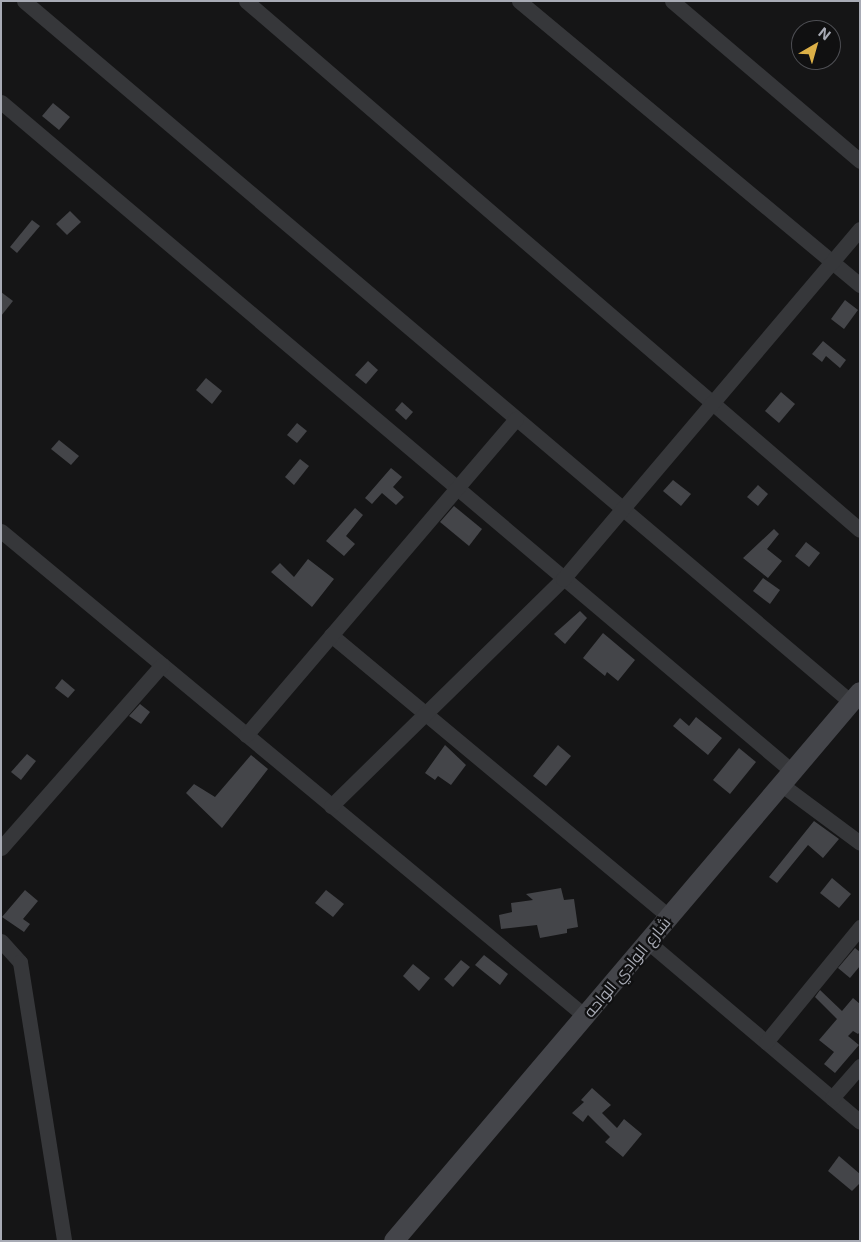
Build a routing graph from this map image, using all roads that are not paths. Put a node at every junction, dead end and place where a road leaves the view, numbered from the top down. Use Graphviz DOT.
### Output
graph roads {
  1 [pos="24,1"];
  2 [pos="246,1"];
  3 [pos="519,1"];
  4 [pos="672,1"];
  5 [pos="1,102"];
  6 [pos="860,161"];
  7 [pos="860,229"];
  8 [pos="832,262"];
  9 [pos="860,284"];
  10 [pos="712,403"];
  11 [pos="516,419"];
  12 [pos="456,489"];
  13 [pos="623,509"];
  14 [pos="860,530"];
  15 [pos="1,531"];
  16 [pos="563,579"];
  17 [pos="331,635"];
  18 [pos="162,665"];
  19 [pos="856,697"];
  20 [pos="425,714"];
  21 [pos="246,735"];
  22 [pos="788,778"];
  23 [pos="331,806"];
  24 [pos="860,843"];
  25 [pos="1,848"];
  26 [pos="670,917"];
  27 [pos="860,927"];
  28 [pos="1,941"];
  29 [pos="648,942"];
  30 [pos="585,1016"];
  31 [pos="766,1042"];
  32 [pos="860,1066"];
  33 [pos="832,1098"];
  34 [pos="860,1122"];
  35 [pos="64,1241"];
  36 [pos="394,1241"];
  1 -- 11 [label="street"];
  2 -- 10 [label="street"];
  3 -- 8 [label="street"];
  4 -- 6 [label="street"];
  5 -- 12 [label="street"];
  7 -- 8 [label="street"];
  8 -- 9 [label="street"];
  8 -- 10 [label="street"];
  10 -- 13 [label="street"];
  10 -- 14 [label="street"];
  11 -- 12 [label="street"];
  11 -- 13 [label="street"];
  12 -- 16 [label="street"];
  12 -- 17 [label="street"];
  13 -- 16 [label="street"];
  13 -- 19 [label="street"];
  15 -- 18 [label="street"];
  16 -- 20 [label="street"];
  16 -- 22 [label="street"];
  17 -- 20 [label="street"];
  17 -- 21 [label="street"];
  18 -- 21 [label="street"];
  18 -- 25 [label="street"];
  19 -- 22 [label="main road, شارع الوادي الواحه"];
  20 -- 23 [label="street"];
  20 -- 26 [label="street"];
  21 -- 23 [label="street"];
  22 -- 24 [label="street"];
  22 -- 26 [label="main road, شارع الوادي الواحه"];
  23 -- 30 [label="street"];
  26 -- 29 [label="main road, شارع الوادي الواحه"];
  27 -- 31 [label="street"];
  28 -- 35 [label="street"];
  29 -- 30 [label="main road, شارع الوادي الواحه"];
  29 -- 31 [label="street"];
  30 -- 36 [label="main road, شارع الوادي الواحه"];
  31 -- 33 [label="street"];
  32 -- 33 [label="street"];
  33 -- 34 [label="street"];
}
